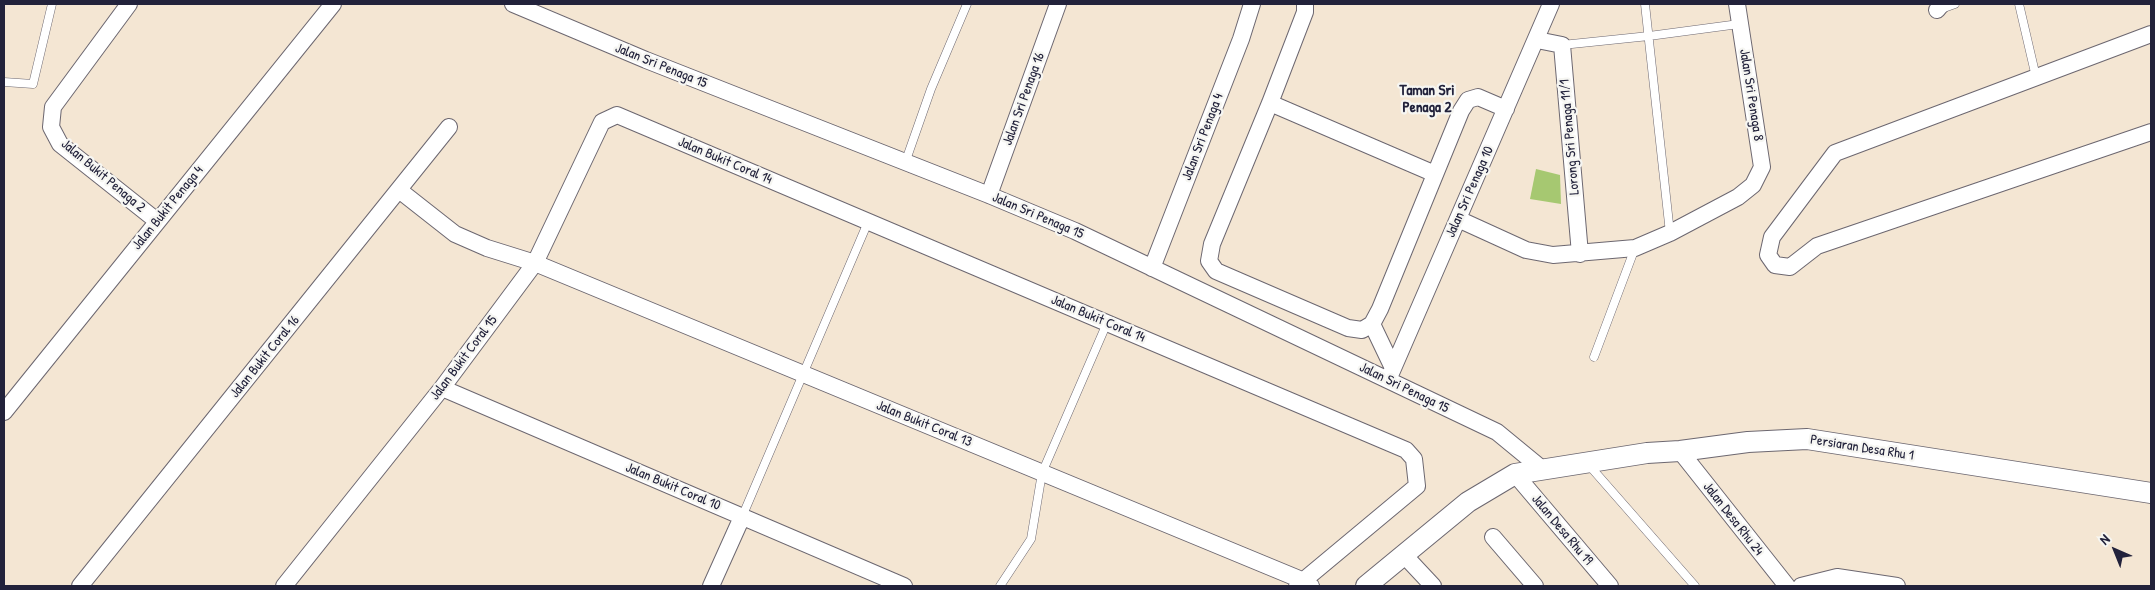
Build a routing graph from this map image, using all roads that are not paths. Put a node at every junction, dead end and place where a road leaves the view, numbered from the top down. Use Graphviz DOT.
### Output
graph roads {
  1 [pos="52,4"];
  2 [pos="129,4"];
  3 [pos="333,4"];
  4 [pos="513,4"];
  5 [pos="967,4"];
  6 [pos="1056,4"];
  7 [pos="1252,4"];
  8 [pos="1305,4"];
  9 [pos="1551,4"];
  10 [pos="1645,4"];
  11 [pos="1737,4"];
  12 [pos="1955,4"];
  13 [pos="2019,4"];
  14 [pos="1939,7"];
  15 [pos="1739,24"];
  16 [pos="2151,34"];
  17 [pos="1649,36"];
  18 [pos="1537,40"];
  19 [pos="1562,45"];
  20 [pos="2036,78"];
  21 [pos="4,82"];
  22 [pos="1270,103"];
  23 [pos="1506,109"];
  24 [pos="617,115"];
  25 [pos="449,127"];
  26 [pos="2151,132"];
  27 [pos="906,163"];
  28 [pos="1435,174"];
  29 [pos="399,190"];
  30 [pos="989,195"];
  31 [pos="1458,219"];
  32 [pos="158,221"];
  33 [pos="868,222"];
  34 [pos="1670,233"];
  35 [pos="1635,248"];
  36 [pos="1580,254"];
  37 [pos="535,263"];
  38 [pos="1152,268"];
  39 [pos="1107,323"];
  40 [pos="1372,324"];
  41 [pos="1594,357"];
  42 [pos="803,374"];
  43 [pos="1391,374"];
  44 [pos="442,388"];
  45 [pos="4,412"];
  46 [pos="1680,451"];
  47 [pos="1586,462"];
  48 [pos="1542,469"];
  49 [pos="1042,473"];
  50 [pos="1515,474"];
  51 [pos="2151,494"];
  52 [pos="742,517"];
  53 [pos="1493,537"];
  54 [pos="1404,555"];
  55 [pos="1304,584"];
  56 [pos="80,586"];
  57 [pos="284,586"];
  58 [pos="711,586"];
  59 [pos="904,586"];
  60 [pos="1000,586"];
  61 [pos="1366,586"];
  62 [pos="1433,586"];
  63 [pos="1534,586"];
  64 [pos="1610,586"];
  65 [pos="1695,586"];
  66 [pos="1787,586"];
  67 [pos="1801,586"];
  68 [pos="1897,586"];
  1 -- 21 [label="lane"];
  2 -- 32 [label="street, Jalan Bukit Penaga 2"];
  3 -- 32 [label="street, Jalan Bukit Penaga 4"];
  4 -- 27 [label="street, Jalan Sri Penaga 15"];
  5 -- 27 [label="lane"];
  6 -- 30 [label="street, Jalan Sri Penaga 16"];
  7 -- 38 [label="street, Jalan Sri Penaga 4"];
  8 -- 22 [label="street"];
  9 -- 18 [label="street, Jalan Sri Penaga 10"];
  10 -- 17 [label="lane"];
  11 -- 15 [label="street, Jalan Sri Penaga 8"];
  12 -- 14 [label="lane"];
  13 -- 20 [label="lane"];
  15 -- 17 [label="lane"];
  15 -- 34 [label="street, Jalan Sri Penaga 8"];
  16 -- 20 [label="street"];
  17 -- 19 [label="lane"];
  17 -- 34 [label="lane"];
  18 -- 19 [label="street"];
  18 -- 23 [label="street, Jalan Sri Penaga 10"];
  19 -- 36 [label="street, Lorong Sri Penaga 11/1"];
  20 -- 26 [label="street"];
  22 -- 28 [label="street"];
  22 -- 40 [label="street"];
  23 -- 28 [label="street"];
  23 -- 31 [label="street, Jalan Sri Penaga 10"];
  24 -- 33 [label="street, Jalan Bukit Coral 14"];
  24 -- 37 [label="street, Jalan Bukit Coral 15"];
  25 -- 29 [label="street, Jalan Bukit Coral 16"];
  27 -- 30 [label="street, Jalan Sri Penaga 15"];
  28 -- 40 [label="street"];
  29 -- 37 [label="street, Jalan Bukit Coral 13"];
  29 -- 56 [label="street, Jalan Bukit Coral 16"];
  30 -- 38 [label="street, Jalan Sri Penaga 15"];
  31 -- 36 [label="street"];
  31 -- 43 [label="street, Jalan Sri Penaga 10"];
  32 -- 45 [label="street, Jalan Bukit Penaga 4"];
  33 -- 39 [label="street, Jalan Bukit Coral 14"];
  33 -- 42 [label="lane"];
  34 -- 35 [label="street"];
  35 -- 36 [label="street"];
  35 -- 41 [label="lane"];
  37 -- 42 [label="street, Jalan Bukit Coral 13"];
  37 -- 44 [label="street, Jalan Bukit Coral 15"];
  38 -- 43 [label="street, Jalan Sri Penaga 15"];
  39 -- 49 [label="lane"];
  39 -- 55 [label="street, Jalan Bukit Coral 14"];
  40 -- 43 [label="street"];
  42 -- 49 [label="street, Jalan Bukit Coral 13"];
  42 -- 52 [label="lane"];
  43 -- 48 [label="street, Jalan Sri Penaga 15"];
  44 -- 52 [label="street, Jalan Bukit Coral 10"];
  44 -- 57 [label="street, Jalan Bukit Coral 15"];
  46 -- 47 [label="street, Persiaran Desa Rhu 1"];
  46 -- 51 [label="street, Persiaran Desa Rhu 1"];
  46 -- 66 [label="street, Jalan Desa Rhu 24"];
  47 -- 48 [label="street, Persiaran Desa Rhu 1"];
  47 -- 65 [label="lane"];
  48 -- 50 [label="street, Persiaran Desa Rhu 1"];
  49 -- 55 [label="street, Jalan Bukit Coral 13"];
  49 -- 60 [label="lane"];
  50 -- 54 [label="street"];
  50 -- 64 [label="street, Jalan Desa Rhu 19"];
  52 -- 58 [label="street"];
  52 -- 59 [label="street, Jalan Bukit Coral 10"];
  53 -- 63 [label="street"];
  54 -- 61 [label="street"];
  54 -- 62 [label="street"];
  67 -- 68 [label="street"];
}
